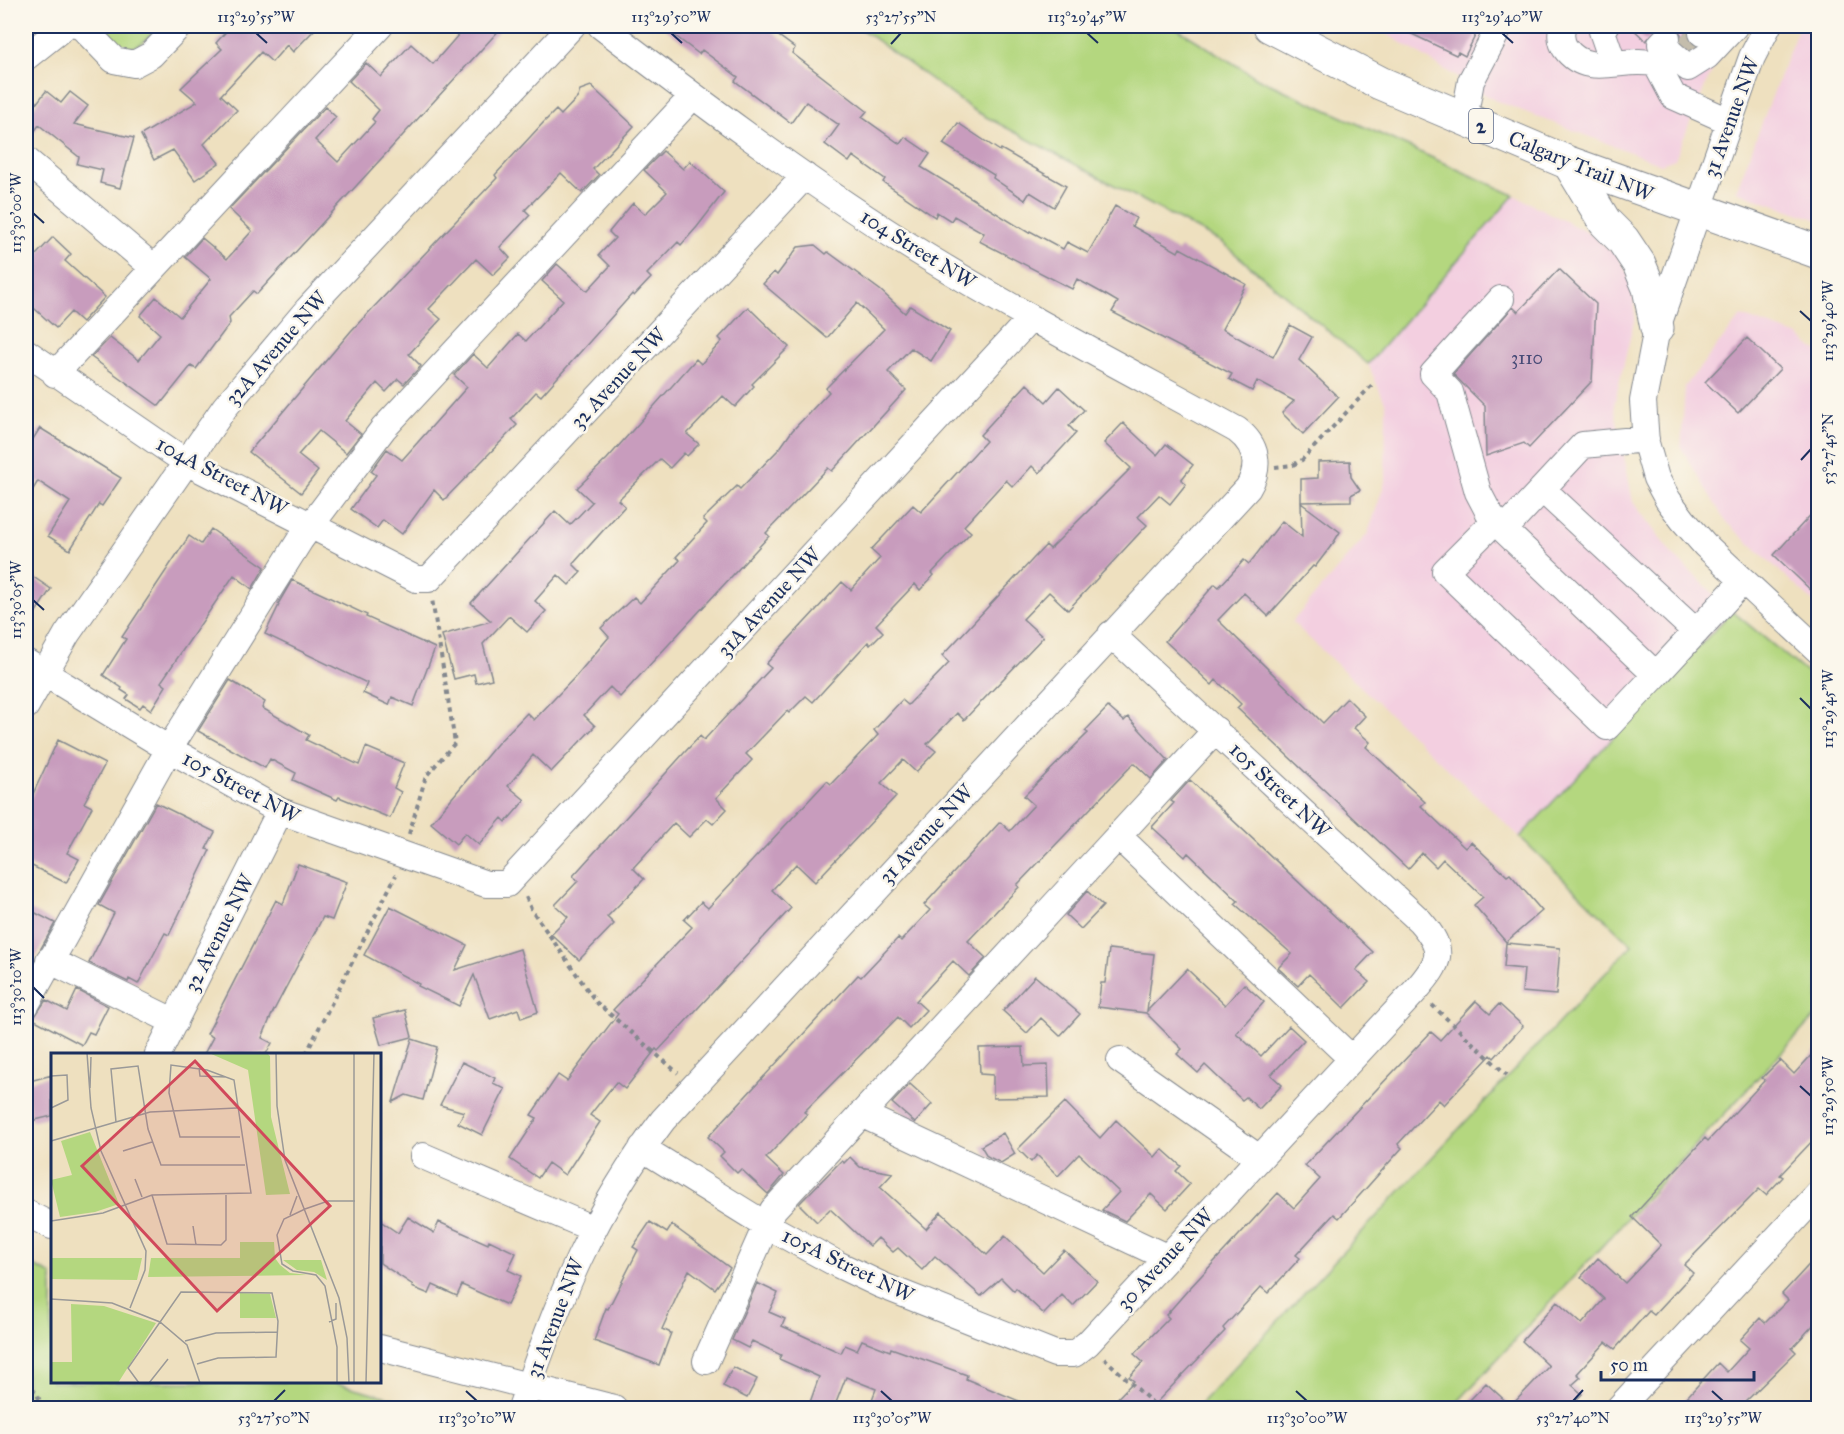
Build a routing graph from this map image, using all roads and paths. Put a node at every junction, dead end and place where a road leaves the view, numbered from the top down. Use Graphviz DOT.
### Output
graph roads {
  1 [pos="65,26"];
  2 [pos="81,26"];
  3 [pos="179,26"];
  4 [pos="380,26"];
  5 [pos="572,26"];
  6 [pos="601,26"];
  7 [pos="1270,26"];
  8 [pos="1500,26"];
  9 [pos="1563,26"];
  10 [pos="1606,26"];
  11 [pos="1733,26"];
  12 [pos="1766,26"];
  13 [pos="1673,56"];
  14 [pos="26,57"];
  15 [pos="1613,63"];
  16 [pos="693,96"];
  17 [pos="1464,119"];
  18 [pos="1729,121"];
  19 [pos="26,160"];
  20 [pos="1569,163"];
  21 [pos="805,176"];
  22 [pos="1698,211"];
  23 [pos="1818,252"];
  24 [pos="154,268"];
  25 [pos="1502,299"];
  26 [pos="1031,318"];
  27 [pos="1658,328"];
  28 [pos="26,352"];
  29 [pos="55,374"];
  30 [pos="1372,385"];
  31 [pos="1646,439"];
  32 [pos="1254,457"];
  33 [pos="186,462"];
  34 [pos="1542,489"];
  35 [pos="312,524"];
  36 [pos="1500,526"];
  37 [pos="429,579"];
  38 [pos="1743,581"];
  39 [pos="1696,633"];
  40 [pos="1111,634"];
  41 [pos="1818,650"];
  42 [pos="34,667"];
  43 [pos="1656,675"];
  44 [pos="26,706"];
  45 [pos="1216,730"];
  46 [pos="170,749"];
  47 [pos="280,811"];
  48 [pos="1118,836"];
  49 [pos="407,841"];
  50 [pos="397,872"];
  51 [pos="512,880"];
  52 [pos="1439,955"];
  53 [pos="49,960"];
  54 [pos="1416,990"];
  55 [pos="26,1005"];
  56 [pos="174,1022"];
  57 [pos="158,1053"];
  58 [pos="306,1053"];
  59 [pos="1351,1058"];
  60 [pos="1120,1060"];
  61 [pos="1507,1074"];
  62 [pos="692,1086"];
  63 [pos="861,1114"];
  64 [pos="642,1148"];
  65 [pos="423,1156"];
  66 [pos="1259,1158"];
  67 [pos="1818,1194"];
  68 [pos="26,1213"];
  69 [pos="766,1225"];
  70 [pos="51,1226"];
  71 [pos="591,1228"];
  72 [pos="1166,1257"];
  73 [pos="381,1348"];
  74 [pos="1078,1349"];
  75 [pos="706,1360"];
  76 [pos="26,1382"];
  77 [pos="525,1398"];
  78 [pos="43,1408"];
  79 [pos="614,1408"];
  80 [pos="1158,1408"];
  81 [pos="1619,1408"];
  1 -- 14 [label="street"];
  2 -- 3 [label="street"];
  4 -- 24 [label="street"];
  5 -- 33 [label="street, 32A Avenue NW"];
  6 -- 16 [label="street, 104 Street NW"];
  7 -- 17 [label="highway, Calgary Trail NW / 2"];
  8 -- 17 [label="street"];
  9 -- 15 [label="street"];
  10 -- 15 [label="street"];
  11 -- 13 [label="street"];
  12 -- 18 [label="street, 31 Avenue NW"];
  13 -- 15 [label="street"];
  13 -- 18 [label="street"];
  16 -- 21 [label="street, 104 Street NW"];
  16 -- 35 [label="street"];
  17 -- 20 [label="highway, Calgary Trail NW / 2"];
  18 -- 22 [label="street, 31 Avenue NW"];
  19 -- 24 [label="street"];
  20 -- 22 [label="highway, Calgary Trail NW / 2"];
  20 -- 27 [label="highway"];
  21 -- 26 [label="street, 104 Street NW"];
  21 -- 37 [label="street, 32 Avenue NW"];
  22 -- 23 [label="highway, Calgary Trail NW / 2"];
  22 -- 27 [label="street"];
  24 -- 29 [label="street"];
  25 -- 36 [label="street"];
  26 -- 32 [label="street, 104 Street NW"];
  26 -- 51 [label="street, 31A Avenue NW"];
  27 -- 31 [label="street"];
  28 -- 29 [label="street, 104A Street NW"];
  29 -- 33 [label="street, 104A Street NW"];
  30 -- 32 [label="path"];
  31 -- 34 [label="street"];
  31 -- 38 [label="street"];
  32 -- 40 [label="street, 31 Avenue NW"];
  33 -- 35 [label="street, 104A Street NW"];
  33 -- 42 [label="street, 32A Avenue NW"];
  34 -- 36 [label="street"];
  34 -- 39 [label="street"];
  35 -- 37 [label="street, 104A Street NW"];
  35 -- 46 [label="street"];
  36 -- 43 [label="street"];
  36 -- 43 [label="street"];
  37 -- 49 [label="path"];
  38 -- 39 [label="street"];
  38 -- 41 [label="street"];
  39 -- 43 [label="street"];
  40 -- 45 [label="street, 105 Street NW"];
  40 -- 62 [label="street, 31 Avenue NW"];
  42 -- 44 [label="street, 32A Avenue NW"];
  42 -- 46 [label="street, 105 Street NW"];
  45 -- 48 [label="street"];
  45 -- 52 [label="street, 105 Street NW"];
  46 -- 47 [label="street, 105 Street NW"];
  46 -- 53 [label="street"];
  47 -- 51 [label="street, 105 Street NW"];
  47 -- 56 [label="street, 32 Avenue NW"];
  48 -- 59 [label="street"];
  48 -- 63 [label="street"];
  50 -- 58 [label="path"];
  51 -- 62 [label="path"];
  52 -- 54 [label="street, 30 Avenue NW"];
  53 -- 55 [label="street"];
  53 -- 56 [label="street"];
  54 -- 59 [label="street, 30 Avenue NW"];
  54 -- 61 [label="path"];
  56 -- 57 [label="street, 32 Avenue NW"];
  59 -- 66 [label="street, 30 Avenue NW"];
  60 -- 66 [label="street"];
  62 -- 64 [label="street, 31 Avenue NW"];
  63 -- 69 [label="street"];
  63 -- 72 [label="street"];
  64 -- 69 [label="street, 105A Street NW"];
  64 -- 71 [label="street, 31 Avenue NW"];
  65 -- 71 [label="street"];
  66 -- 72 [label="street, 30 Avenue NW"];
  67 -- 81 [label="street"];
  68 -- 70 [label="street"];
  69 -- 74 [label="street, 105A Street NW"];
  69 -- 75 [label="street"];
  71 -- 77 [label="street, 31 Avenue NW"];
  72 -- 74 [label="street, 30 Avenue NW"];
  73 -- 77 [label="street"];
  74 -- 80 [label="path"];
  76 -- 78 [label="path"];
  77 -- 79 [label="street"];
}
